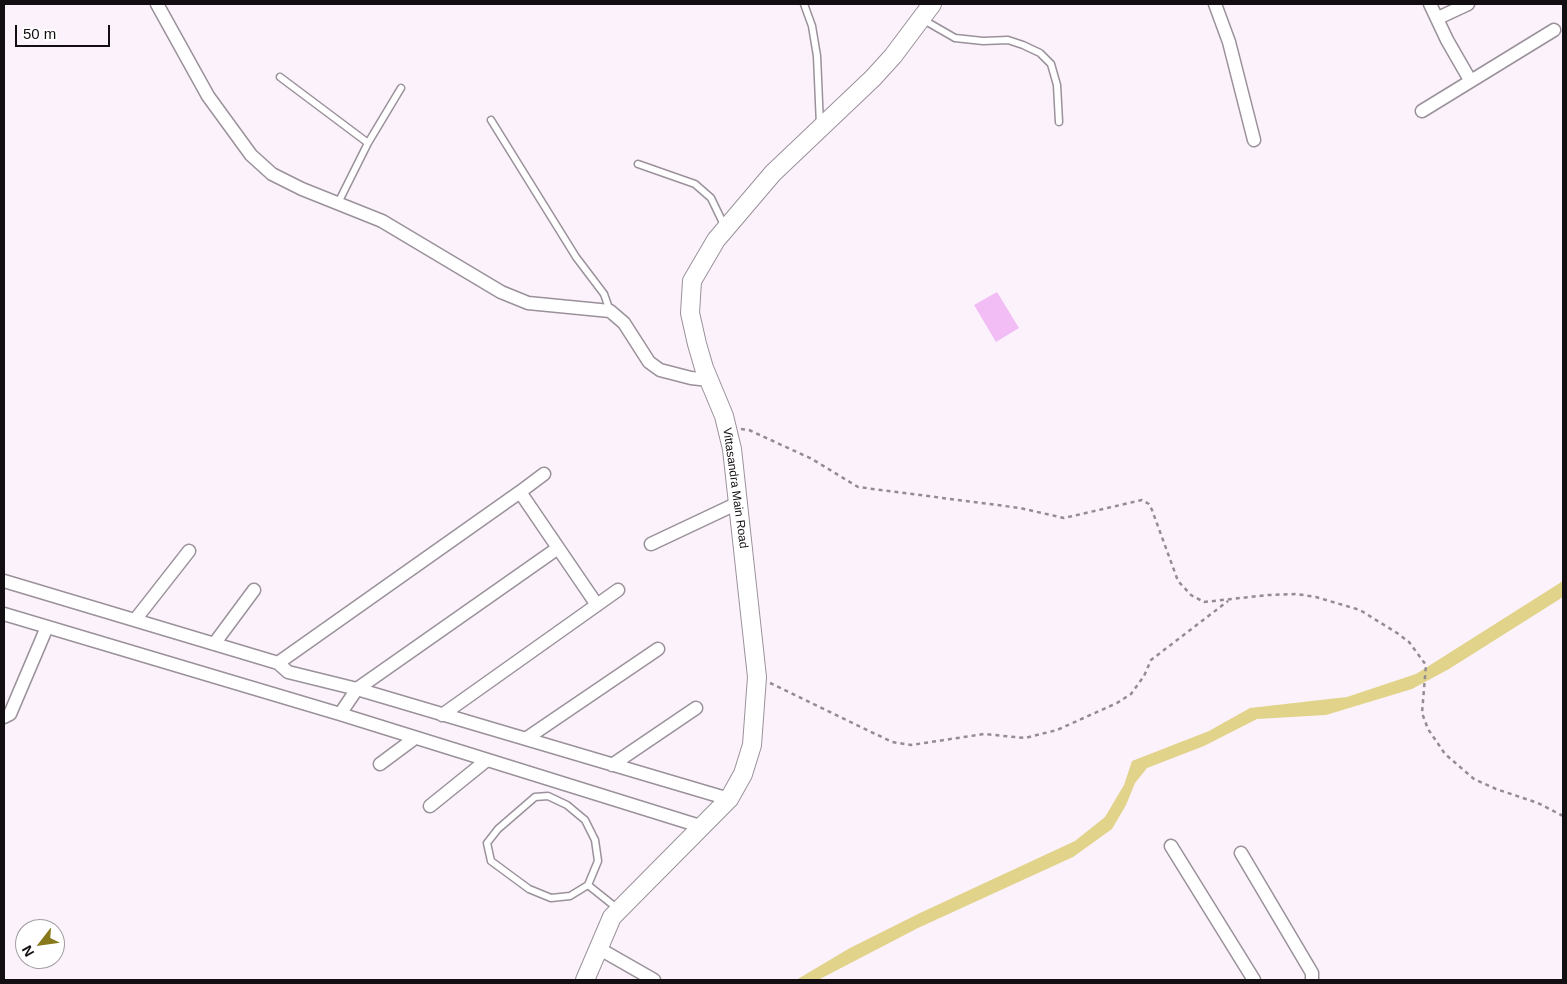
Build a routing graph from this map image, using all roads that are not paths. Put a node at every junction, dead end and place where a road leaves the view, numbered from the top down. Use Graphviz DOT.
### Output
graph roads {
  1 [pos="157,4"];
  2 [pos="804,4"];
  3 [pos="932,4"];
  4 [pos="1215,4"];
  5 [pos="1430,4"];
  6 [pos="1468,4"];
  7 [pos="1438,18"];
  8 [pos="921,19"];
  9 [pos="1554,30"];
  10 [pos="280,77"];
  11 [pos="1470,80"];
  12 [pos="401,88"];
  13 [pos="1422,111"];
  14 [pos="491,120"];
  15 [pos="1059,122"];
  16 [pos="820,131"];
  17 [pos="1254,140"];
  18 [pos="368,143"];
  19 [pos="638,164"];
  20 [pos="338,203"];
  21 [pos="726,229"];
  22 [pos="610,311"];
  23 [pos="709,380"];
  24 [pos="544,474"];
  25 [pos="520,492"];
  26 [pos="738,503"];
  27 [pos="651,544"];
  28 [pos="558,548"];
  29 [pos="189,552"];
  30 [pos="4,581"];
  31 [pos="254,590"];
  32 [pos="618,590"];
  33 [pos="597,605"];
  34 [pos="4,614"];
  35 [pos="135,620"];
  36 [pos="48,627"];
  37 [pos="214,644"];
  38 [pos="658,648"];
  39 [pos="278,663"];
  40 [pos="357,689"];
  41 [pos="696,708"];
  42 [pos="340,714"];
  43 [pos="442,715"];
  44 [pos="4,717"];
  45 [pos="415,738"];
  46 [pos="527,738"];
  47 [pos="487,760"];
  48 [pos="380,764"];
  49 [pos="612,765"];
  50 [pos="729,799"];
  51 [pos="430,806"];
  52 [pos="702,827"];
  53 [pos="1170,846"];
  54 [pos="1242,853"];
  55 [pos="588,885"];
  56 [pos="618,909"];
  57 [pos="598,948"];
  58 [pos="585,980"];
  59 [pos="654,980"];
  60 [pos="1254,980"];
  61 [pos="1312,980"];
  1 -- 20 [label="street"];
  2 -- 16 [label="lane"];
  3 -- 8 [label="street, Vittasandra Main Road"];
  4 -- 17 [label="street"];
  5 -- 7 [label="street"];
  6 -- 7 [label="street"];
  7 -- 11 [label="street"];
  8 -- 15 [label="lane"];
  8 -- 16 [label="street, Vittasandra Main Road"];
  9 -- 11 [label="street"];
  10 -- 18 [label="lane"];
  11 -- 13 [label="street"];
  12 -- 18 [label="lane"];
  14 -- 22 [label="lane"];
  16 -- 21 [label="street, Vittasandra Main Road"];
  18 -- 20 [label="lane"];
  19 -- 21 [label="lane"];
  20 -- 22 [label="street"];
  21 -- 23 [label="street, Vittasandra Main Road"];
  22 -- 23 [label="street"];
  23 -- 26 [label="street, Vittasandra Main Road"];
  24 -- 25 [label="street"];
  25 -- 28 [label="street"];
  25 -- 39 [label="street"];
  26 -- 27 [label="street"];
  26 -- 50 [label="street, Vittasandra Main Road"];
  28 -- 33 [label="street"];
  28 -- 40 [label="street"];
  29 -- 35 [label="street"];
  30 -- 35 [label="street"];
  31 -- 37 [label="street"];
  32 -- 33 [label="street"];
  33 -- 43 [label="street"];
  34 -- 36 [label="street"];
  35 -- 37 [label="street"];
  36 -- 42 [label="street"];
  36 -- 44 [label="street"];
  37 -- 39 [label="street"];
  38 -- 46 [label="street"];
  39 -- 40 [label="street"];
  40 -- 42 [label="street"];
  40 -- 43 [label="street"];
  41 -- 49 [label="street"];
  42 -- 45 [label="street"];
  43 -- 46 [label="street"];
  45 -- 47 [label="street"];
  45 -- 48 [label="street"];
  46 -- 49 [label="street"];
  47 -- 51 [label="street"];
  47 -- 52 [label="street"];
  49 -- 50 [label="street"];
  50 -- 52 [label="street, Vittasandra Main Road"];
  52 -- 56 [label="street, Vittasandra Main Road"];
  53 -- 60 [label="street"];
  54 -- 61 [label="street"];
  55 -- 55 [label="lane"];
  55 -- 56 [label="lane"];
  56 -- 57 [label="street, Vittasandra Main Road"];
  57 -- 58 [label="street, Vittasandra Main Road"];
  57 -- 59 [label="street"];
}
